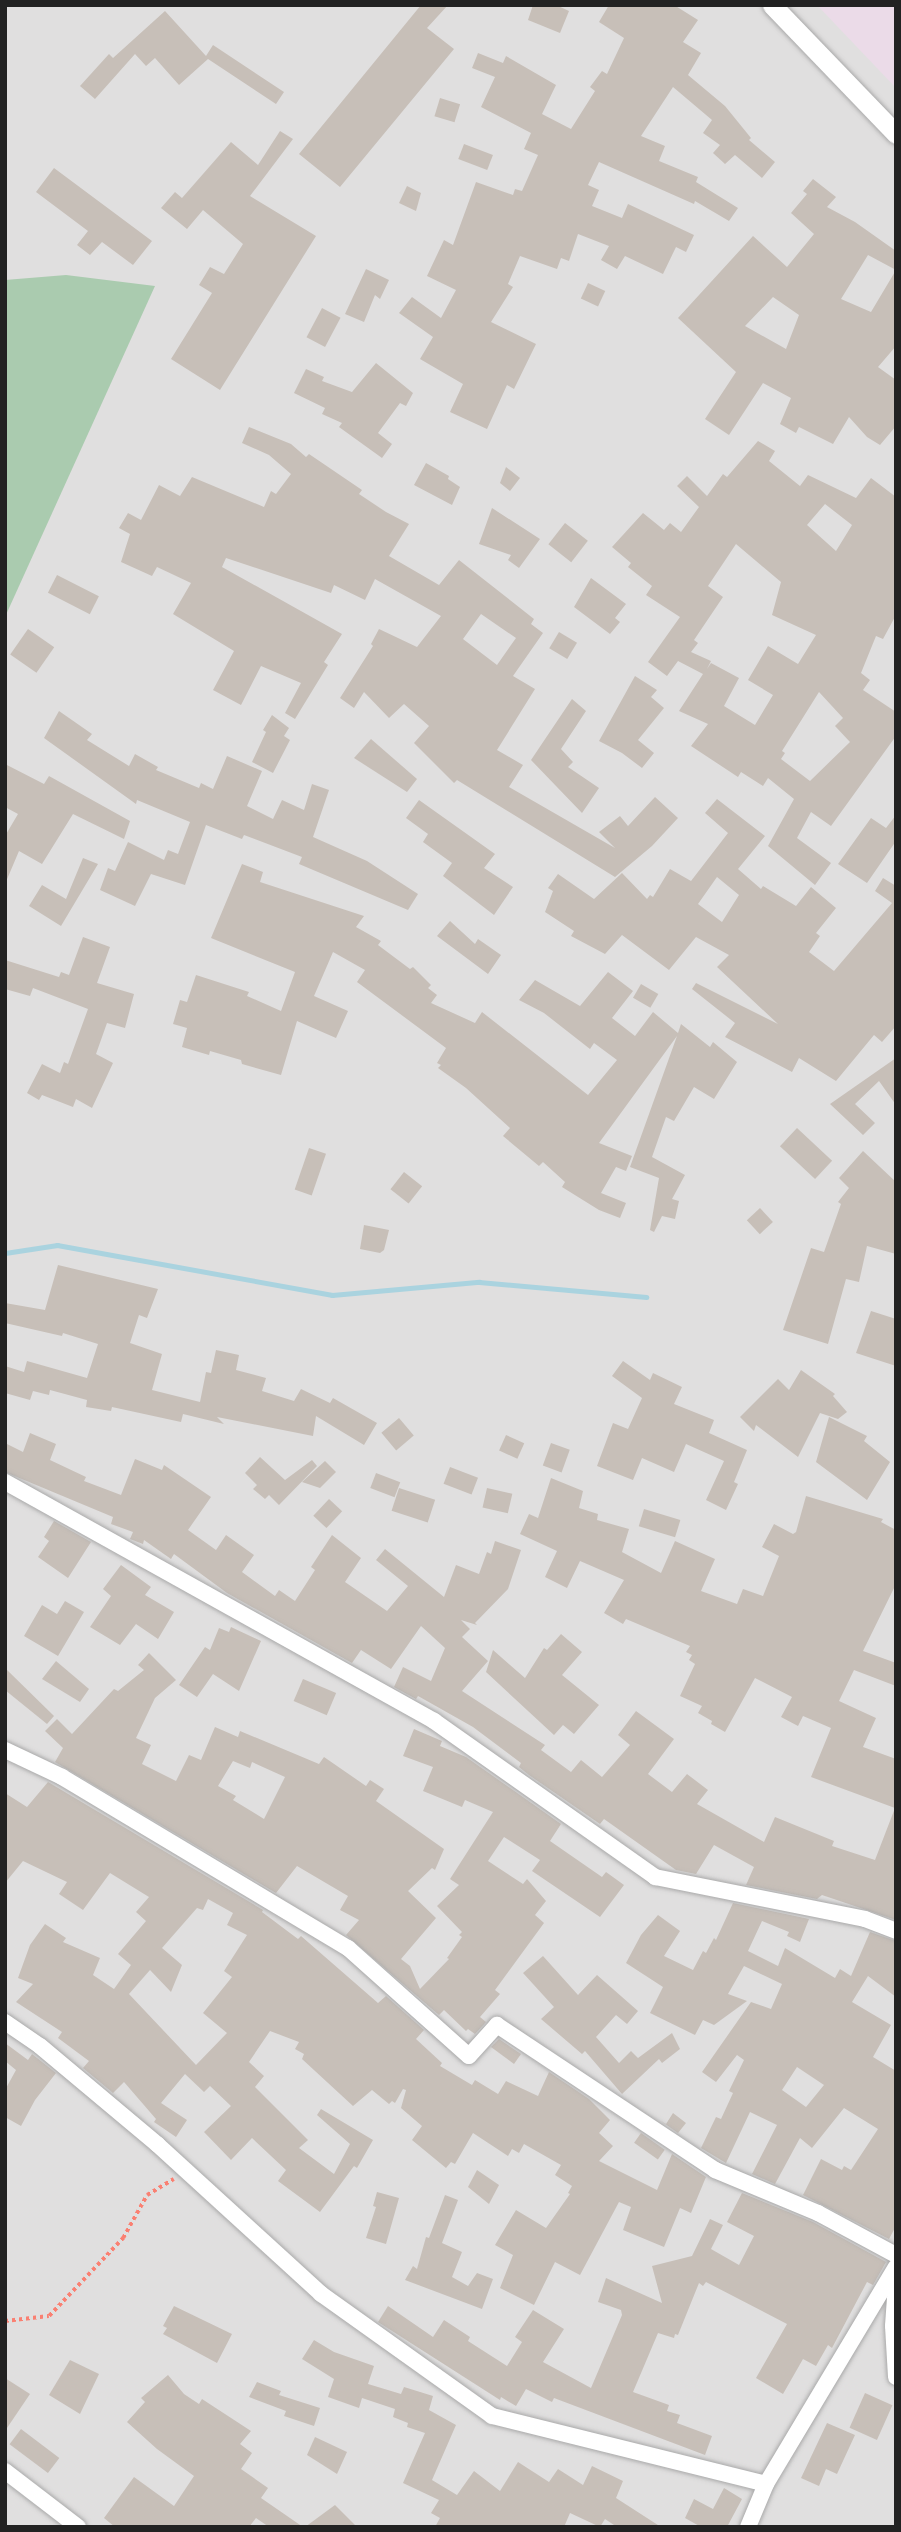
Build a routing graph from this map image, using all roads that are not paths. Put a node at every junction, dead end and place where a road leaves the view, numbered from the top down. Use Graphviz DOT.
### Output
graph roads {
  1 [pos="772,5"];
  2 [pos="896,134"];
  3 [pos="5,1482"];
  4 [pos="5,1750"];
  5 [pos="896,1931"];
  6 [pos="5,2022"];
  7 [pos="896,2255"];
  8 [pos="896,2267"];
  9 [pos="896,2284"];
  10 [pos="896,2377"];
  11 [pos="5,2471"];
  12 [pos="766,2484"];
  13 [pos="78,2527"];
  14 [pos="748,2527"];
  1 -- 2 [label="street"];
  3 -- 5 [label="street"];
  4 -- 7 [label="street"];
  6 -- 12 [label="street"];
  8 -- 12 [label="street"];
  9 -- 10 [label="street"];
  11 -- 13 [label="street"];
  12 -- 14 [label="street"];
}
